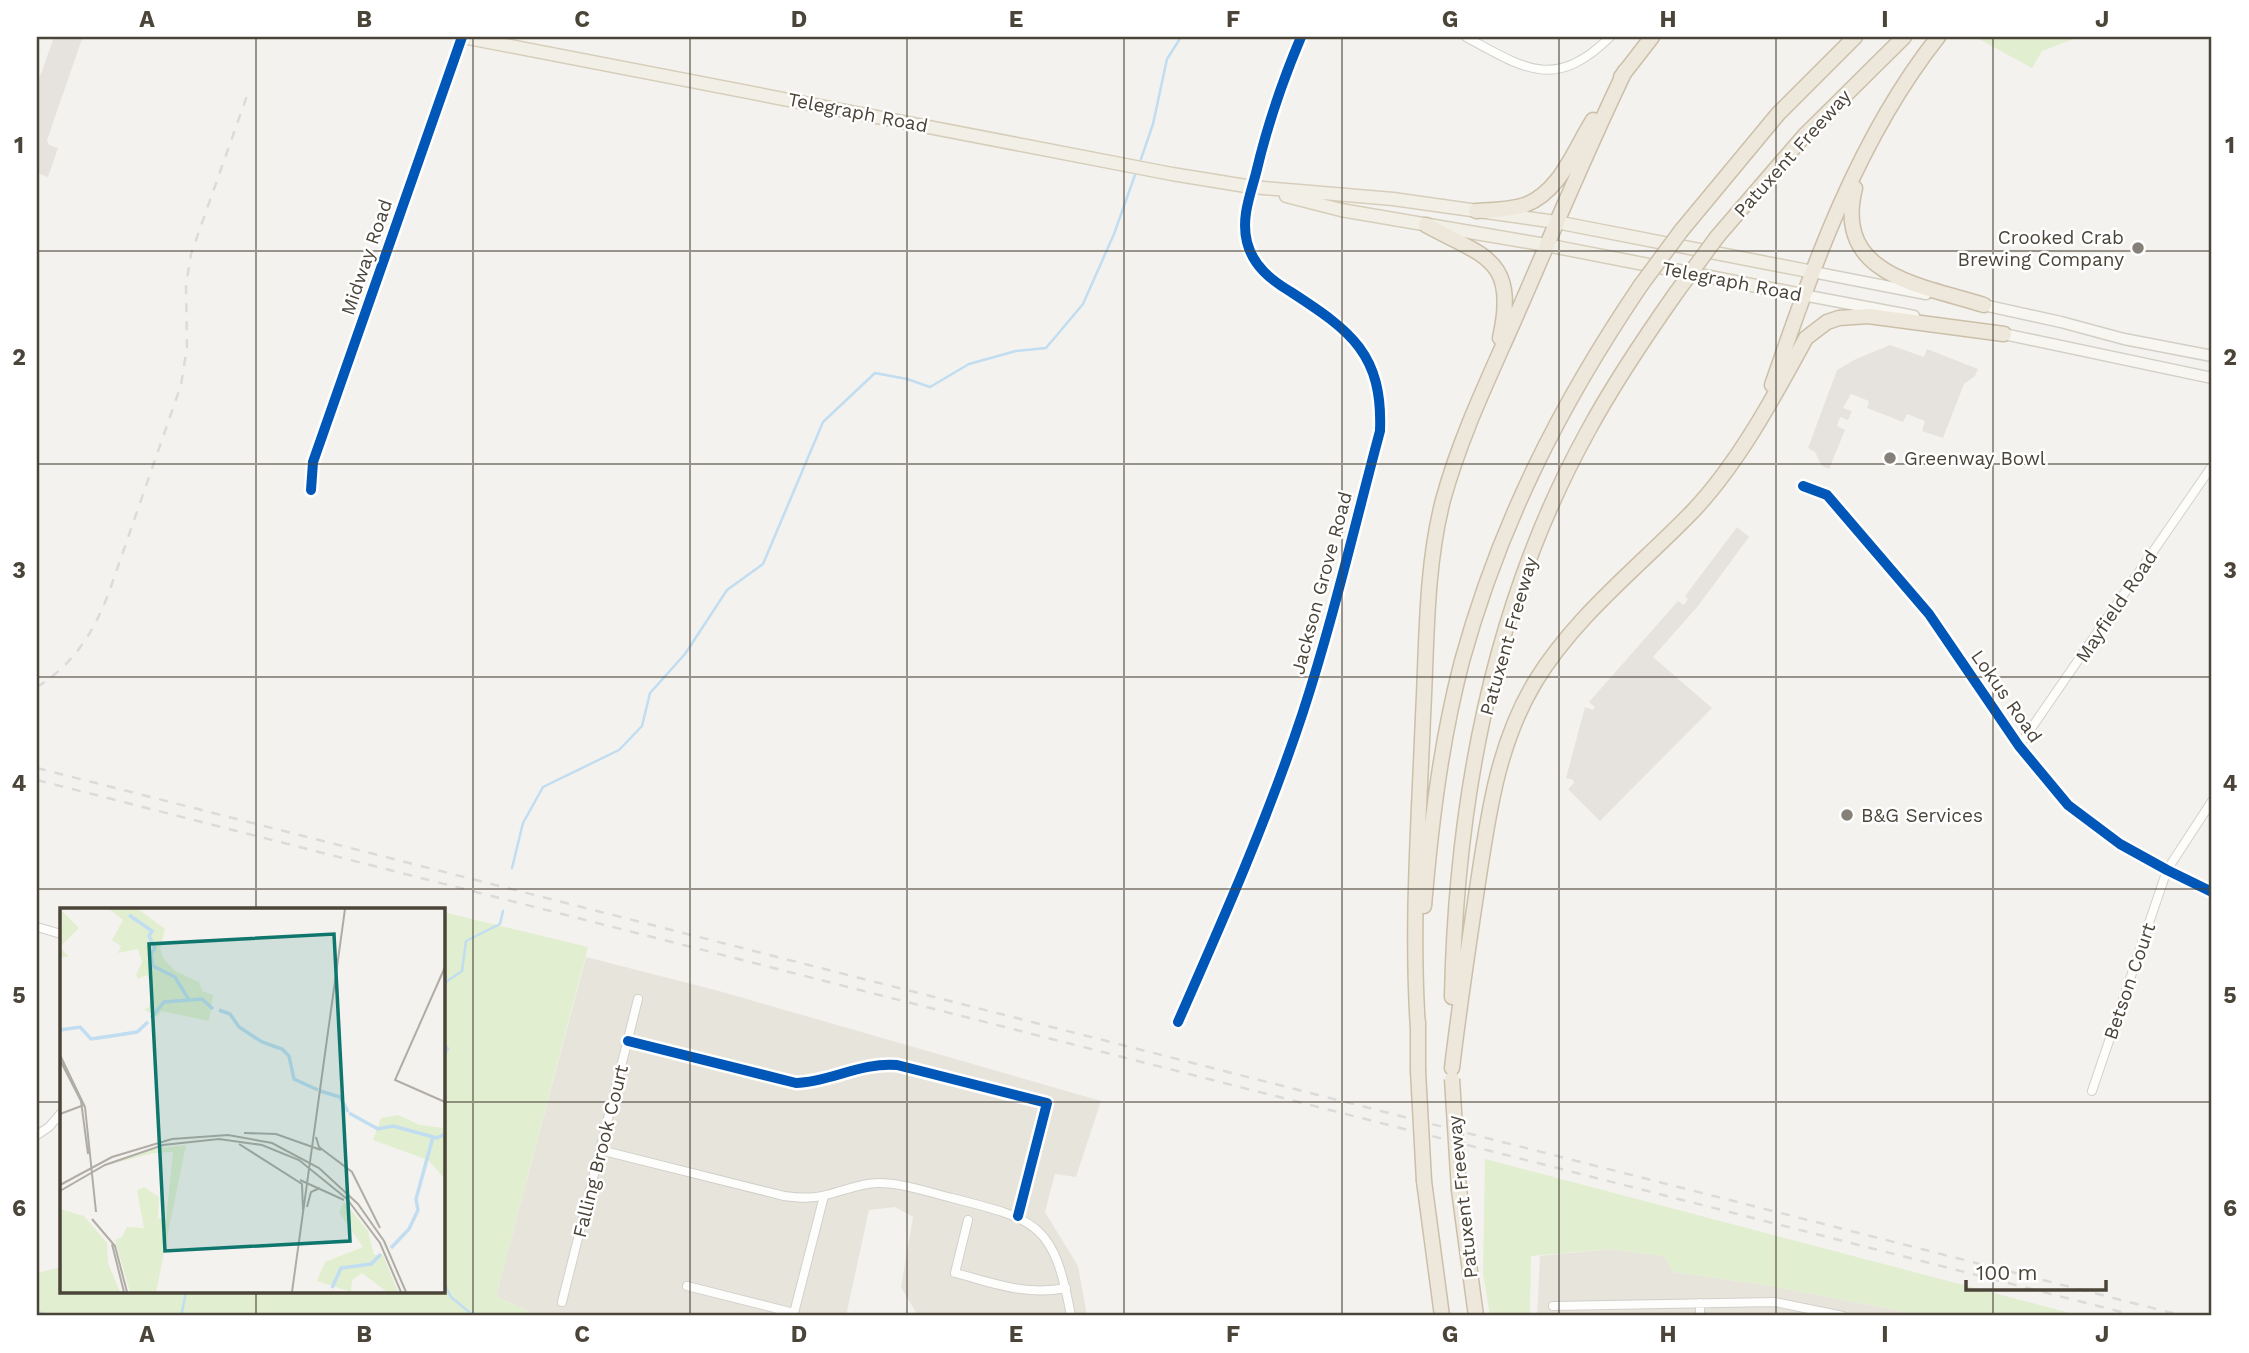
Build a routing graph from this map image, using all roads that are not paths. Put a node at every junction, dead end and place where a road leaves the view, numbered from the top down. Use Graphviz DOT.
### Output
graph roads {
  1 [pos="462,37"];
  2 [pos="1301,37"];
  3 [pos="1466,37"];
  4 [pos="1610,37"];
  5 [pos="1652,37"];
  6 [pos="1855,37"];
  7 [pos="1905,37"];
  8 [pos="1938,37"];
  9 [pos="1625,71"];
  10 [pos="1866,153"];
  11 [pos="1252,187"];
  12 [pos="1476,212"];
  13 [pos="1556,222"];
  14 [pos="1426,225"];
  15 [pos="1546,245"];
  16 [pos="1813,272"];
  17 [pos="1804,295"];
  18 [pos="1984,304"];
  19 [pos="2004,334"];
  20 [pos="2212,356"];
  21 [pos="1496,359"];
  22 [pos="2212,378"];
  23 [pos="1753,428"];
  24 [pos="2212,466"];
  25 [pos="1803,486"];
  26 [pos="311,490"];
  27 [pos="2019,746"];
  28 [pos="2212,802"];
  29 [pos="2167,870"];
  30 [pos="2212,892"];
  31 [pos="37,927"];
  32 [pos="60,934"];
  33 [pos="638,999"];
  34 [pos="1178,1022"];
  35 [pos="1418,1029"];
  36 [pos="628,1041"];
  37 [pos="1452,1073"];
  38 [pos="2092,1091"];
  39 [pos="60,1113"];
  40 [pos="37,1135"];
  41 [pos="600,1150"];
  42 [pos="824,1196"];
  43 [pos="1018,1216"];
  44 [pos="968,1220"];
  45 [pos="687,1286"];
  46 [pos="1066,1288"];
  47 [pos="562,1302"];
  48 [pos="1700,1303"];
  49 [pos="1553,1306"];
  50 [pos="1071,1316"];
  51 [pos="1443,1316"];
  52 [pos="1476,1316"];
  53 [pos="1700,1316"];
  54 [pos="1843,1316"];
  1 -- 11 [label="main road, Telegraph Road"];
  1 -- 26 [label="street, Midway Road"];
  2 -- 11 [label="street, Jackson Grove Road"];
  3 -- 4 [label="street"];
  5 -- 9 [label="highway"];
  6 -- 35 [label="highway, Patuxent Freeway, bridge"];
  7 -- 37 [label="highway, Patuxent Freeway, bridge"];
  8 -- 10 [label="highway"];
  9 -- 12 [label="highway"];
  9 -- 13 [label="highway"];
  10 -- 16 [label="highway"];
  10 -- 18 [label="highway"];
  11 -- 12 [label="main road, Telegraph Road"];
  11 -- 14 [label="main road, Telegraph Road"];
  11 -- 34 [label="street, Jackson Grove Road"];
  12 -- 13 [label="main road, Telegraph Road"];
  13 -- 15 [label="highway"];
  13 -- 16 [label="main road, Telegraph Road"];
  14 -- 15 [label="main road, Telegraph Road"];
  14 -- 21 [label="highway"];
  15 -- 17 [label="main road, Telegraph Road"];
  15 -- 21 [label="highway"];
  16 -- 17 [label="highway"];
  16 -- 18 [label="main road, Telegraph Road"];
  17 -- 19 [label="main road, Telegraph Road"];
  17 -- 23 [label="highway"];
  18 -- 20 [label="main road, Telegraph Road"];
  19 -- 22 [label="main road, Telegraph Road"];
  19 -- 23 [label="highway"];
  21 -- 35 [label="highway"];
  23 -- 37 [label="highway"];
  24 -- 27 [label="street, Mayfield Road"];
  25 -- 27 [label="street, Lokus Road"];
  27 -- 29 [label="street, Lokus Road"];
  28 -- 29 [label="street, Betson Court"];
  29 -- 30 [label="street, Lokus Road"];
  29 -- 38 [label="street, Betson Court"];
  31 -- 32 [label="street"];
  33 -- 36 [label="street, Falling Brook Court"];
  35 -- 51 [label="highway, Patuxent Freeway, bridge"];
  36 -- 41 [label="street, Falling Brook Court"];
  36 -- 43 [label="street"];
  37 -- 52 [label="highway, Patuxent Freeway, bridge"];
  39 -- 40 [label="street"];
  41 -- 42 [label="street"];
  41 -- 47 [label="street, Falling Brook Court"];
  42 -- 43 [label="street"];
  42 -- 45 [label="street"];
  43 -- 46 [label="street"];
  44 -- 46 [label="street"];
  46 -- 50 [label="street"];
  48 -- 49 [label="street"];
  48 -- 53 [label="street"];
  48 -- 54 [label="street"];
}
